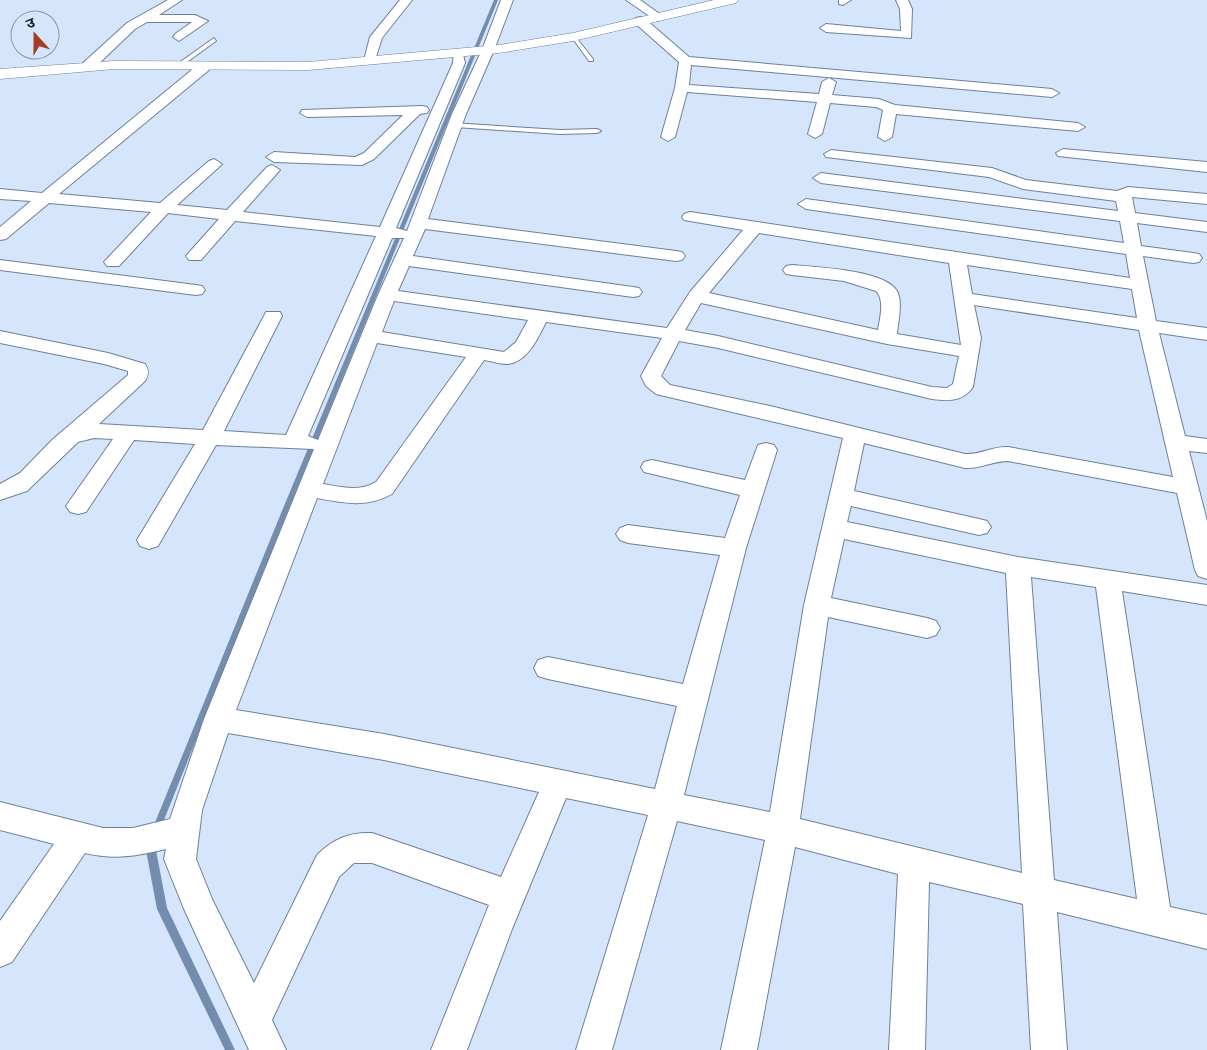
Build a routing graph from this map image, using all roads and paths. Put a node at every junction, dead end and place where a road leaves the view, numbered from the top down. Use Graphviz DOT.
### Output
graph roads {
  1 [pos="176,0"];
  2 [pos="406,0"];
  3 [pos="507,0"];
  4 [pos="632,0"];
  5 [pos="731,0"];
  6 [pos="902,0"];
  7 [pos="658,17"];
  8 [pos="146,18"];
  9 [pos="640,21"];
  10 [pos="826,28"];
  11 [pos="572,36"];
  12 [pos="179,37"];
  13 [pos="214,40"];
  14 [pos="483,51"];
  15 [pos="460,53"];
  16 [pos="370,60"];
  17 [pos="591,60"];
  18 [pos="178,66"];
  19 [pos="685,66"];
  20 [pos="87,67"];
  21 [pos="204,67"];
  22 [pos="0,74"];
  23 [pos="830,77"];
  24 [pos="682,88"];
  25 [pos="1052,93"];
  26 [pos="824,98"];
  27 [pos="890,110"];
  28 [pos="415,111"];
  29 [pos="307,113"];
  30 [pos="448,118"];
  31 [pos="1078,127"];
  32 [pos="597,131"];
  33 [pos="815,134"];
  34 [pos="668,136"];
  35 [pos="885,137"];
  36 [pos="1063,153"];
  37 [pos="831,154"];
  38 [pos="214,164"];
  39 [pos="1207,167"];
  40 [pos="821,178"];
  41 [pos="0,194"];
  42 [pos="49,197"];
  43 [pos="1123,197"];
  44 [pos="1207,200"];
  45 [pos="806,204"];
  46 [pos="164,208"];
  47 [pos="232,217"];
  48 [pos="690,217"];
  49 [pos="1126,219"];
  50 [pos="755,227"];
  51 [pos="1207,227"];
  52 [pos="404,231"];
  53 [pos="0,235"];
  54 [pos="1133,250"];
  55 [pos="196,256"];
  56 [pos="676,256"];
  57 [pos="1193,258"];
  58 [pos="957,259"];
  59 [pos="402,260"];
  60 [pos="113,262"];
  61 [pos="0,265"];
  62 [pos="792,270"];
  63 [pos="1140,285"];
  64 [pos="196,290"];
  65 [pos="633,292"];
  66 [pos="387,294"];
  67 [pos="696,296"];
  68 [pos="964,298"];
  69 [pos="272,316"];
  70 [pos="539,317"];
  71 [pos="1148,327"];
  72 [pos="672,334"];
  73 [pos="1207,334"];
  74 [pos="0,336"];
  75 [pos="370,336"];
  76 [pos="887,338"];
  77 [pos="970,352"];
  78 [pos="478,354"];
  79 [pos="128,432"];
  80 [pos="855,434"];
  81 [pos="72,436"];
  82 [pos="210,437"];
  83 [pos="1176,442"];
  84 [pos="311,444"];
  85 [pos="1207,446"];
  86 [pos="766,450"];
  87 [pos="652,467"];
  88 [pos="1187,487"];
  89 [pos="310,488"];
  90 [pos="753,490"];
  91 [pos="0,492"];
  92 [pos="841,496"];
  93 [pos="78,506"];
  94 [pos="979,527"];
  95 [pos="834,528"];
  96 [pos="628,534"];
  97 [pos="149,540"];
  98 [pos="734,548"];
  99 [pos="1018,566"];
  100 [pos="1207,570"];
  101 [pos="1108,581"];
  102 [pos="1207,595"];
  103 [pos="817,605"];
  104 [pos="927,628"];
  105 [pos="548,668"];
  106 [pos="692,698"];
  107 [pos="218,719"];
  108 [pos="558,782"];
  109 [pos="666,806"];
  110 [pos="0,816"];
  111 [pos="783,829"];
  112 [pos="176,832"];
  113 [pos="77,838"];
  114 [pos="914,863"];
  115 [pos="1038,893"];
  116 [pos="510,896"];
  117 [pos="1156,921"];
  118 [pos="1207,932"];
  119 [pos="0,950"];
  120 [pos="253,1022"];
  121 [pos="268,1050"];
  122 [pos="449,1050"];
  123 [pos="594,1050"];
  124 [pos="739,1050"];
  125 [pos="907,1050"];
  126 [pos="1048,1050"];
  1 -- 8 [label="street"];
  2 -- 16 [label="street"];
  3 -- 14 [label="street"];
  4 -- 7 [label="street"];
  5 -- 7 [label="street"];
  6 -- 10 [label="street"];
  7 -- 9 [label="street"];
  8 -- 12 [label="street"];
  8 -- 20 [label="street"];
  9 -- 11 [label="street"];
  9 -- 19 [label="street"];
  11 -- 14 [label="street"];
  11 -- 17 [label="lane"];
  13 -- 18 [label="lane"];
  14 -- 15 [label="street"];
  14 -- 30 [label="street"];
  15 -- 16 [label="street"];
  15 -- 30 [label="street"];
  16 -- 21 [label="street"];
  18 -- 20 [label="street"];
  18 -- 21 [label="street"];
  19 -- 23 [label="street"];
  19 -- 24 [label="street"];
  20 -- 22 [label="street"];
  21 -- 42 [label="street"];
  23 -- 25 [label="street"];
  23 -- 26 [label="street"];
  24 -- 26 [label="street"];
  24 -- 34 [label="street"];
  26 -- 27 [label="street"];
  26 -- 33 [label="street"];
  27 -- 31 [label="street"];
  27 -- 35 [label="street"];
  28 -- 29 [label="street"];
  28 -- 30 [label="street"];
  28 -- 47 [label="street"];
  30 -- 32 [label="lane"];
  30 -- 52 [label="street"];
  36 -- 39 [label="street"];
  37 -- 43 [label="street"];
  38 -- 46 [label="street"];
  40 -- 49 [label="street"];
  41 -- 42 [label="street"];
  42 -- 46 [label="street"];
  42 -- 53 [label="street"];
  43 -- 44 [label="street"];
  43 -- 49 [label="street"];
  45 -- 54 [label="street"];
  46 -- 47 [label="street"];
  46 -- 60 [label="street"];
  47 -- 52 [label="street"];
  47 -- 55 [label="street"];
  48 -- 50 [label="street"];
  49 -- 51 [label="street"];
  49 -- 54 [label="street"];
  50 -- 58 [label="street"];
  50 -- 67 [label="street"];
  52 -- 56 [label="street"];
  52 -- 59 [label="street"];
  52 -- 84 [label="street"];
  54 -- 57 [label="street"];
  54 -- 63 [label="street"];
  58 -- 63 [label="street"];
  58 -- 68 [label="street"];
  59 -- 65 [label="street"];
  59 -- 66 [label="street"];
  61 -- 64 [label="street"];
  62 -- 76 [label="street"];
  63 -- 71 [label="street"];
  66 -- 70 [label="street"];
  66 -- 75 [label="street"];
  67 -- 72 [label="street"];
  67 -- 76 [label="street"];
  68 -- 71 [label="street"];
  68 -- 77 [label="street"];
  69 -- 82 [label="street"];
  70 -- 72 [label="street"];
  70 -- 78 [label="street"];
  71 -- 73 [label="street"];
  71 -- 83 [label="street"];
  72 -- 77 [label="street"];
  72 -- 80 [label="street"];
  74 -- 81 [label="street"];
  75 -- 78 [label="street"];
  75 -- 84 [label="street"];
  76 -- 77 [label="street"];
  78 -- 89 [label="street"];
  79 -- 81 [label="street"];
  79 -- 82 [label="street"];
  79 -- 93 [label="street"];
  80 -- 88 [label="street"];
  80 -- 92 [label="street"];
  81 -- 91 [label="street"];
  82 -- 84 [label="street"];
  82 -- 97 [label="street"];
  83 -- 85 [label="street"];
  83 -- 88 [label="street"];
  84 -- 89 [label="street"];
  86 -- 90 [label="street"];
  87 -- 90 [label="street"];
  88 -- 100 [label="street"];
  89 -- 107 [label="street"];
  90 -- 98 [label="street"];
  92 -- 94 [label="street"];
  92 -- 95 [label="street"];
  95 -- 99 [label="street"];
  95 -- 103 [label="street"];
  96 -- 98 [label="street"];
  98 -- 106 [label="street"];
  99 -- 101 [label="street"];
  99 -- 115 [label="street"];
  101 -- 102 [label="street"];
  101 -- 117 [label="street"];
  103 -- 104 [label="street"];
  103 -- 111 [label="street"];
  105 -- 106 [label="street"];
  106 -- 109 [label="street"];
  107 -- 108 [label="street"];
  107 -- 112 [label="street"];
  108 -- 109 [label="street"];
  108 -- 116 [label="street"];
  109 -- 111 [label="street"];
  109 -- 123 [label="street"];
  110 -- 113 [label="street"];
  111 -- 114 [label="street"];
  111 -- 124 [label="street"];
  112 -- 113 [label="street"];
  112 -- 120 [label="street"];
  113 -- 119 [label="street"];
  114 -- 115 [label="street"];
  114 -- 125 [label="street"];
  115 -- 117 [label="street"];
  115 -- 126 [label="street"];
  116 -- 120 [label="street"];
  116 -- 122 [label="street"];
  117 -- 118 [label="street"];
  120 -- 121 [label="street"];
}
